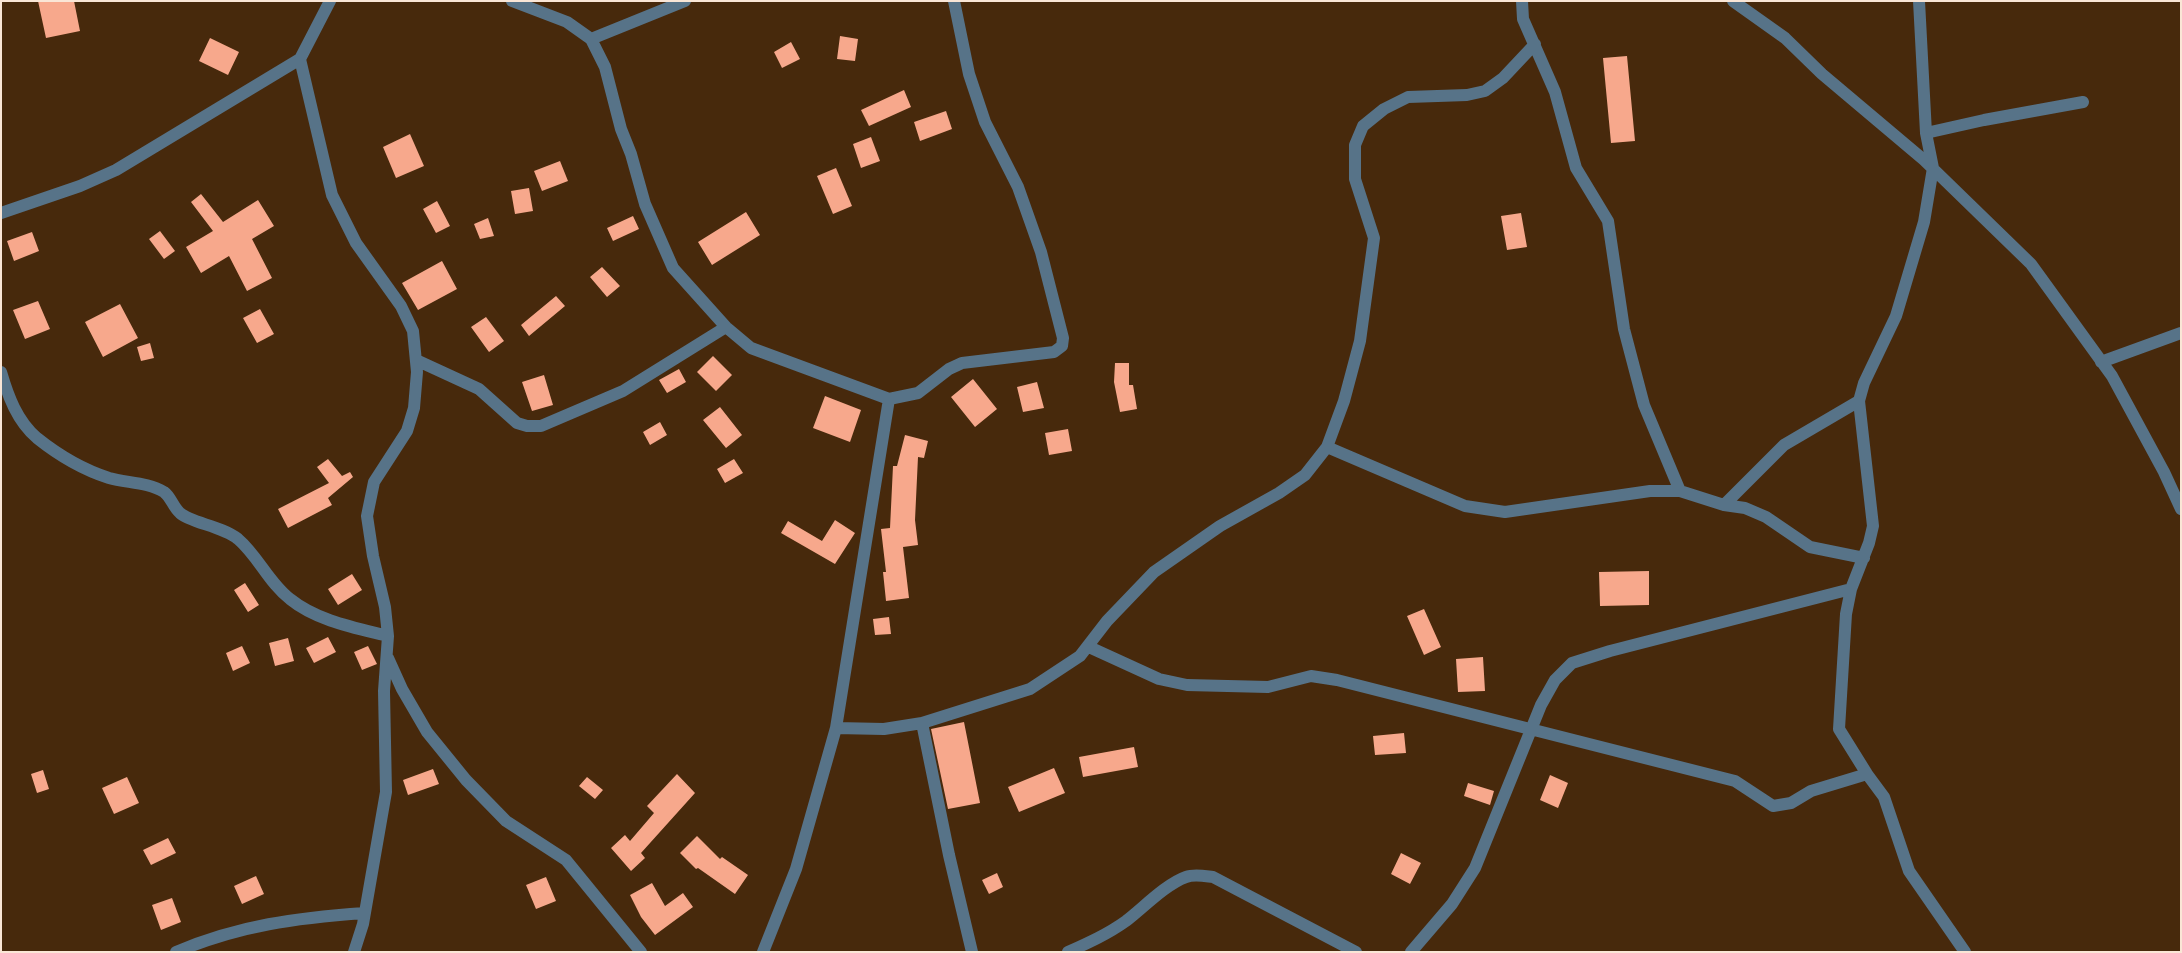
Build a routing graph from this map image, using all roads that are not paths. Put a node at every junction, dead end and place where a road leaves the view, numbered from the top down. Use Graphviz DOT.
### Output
graph roads {
  1 [pos="330,1"];
  2 [pos="512,1"];
  3 [pos="686,1"];
  4 [pos="954,1"];
  5 [pos="1522,1"];
  6 [pos="1733,1"];
  7 [pos="1919,1"];
  8 [pos="591,39"];
  9 [pos="1535,44"];
  10 [pos="300,59"];
  11 [pos="2083,102"];
  12 [pos="1926,134"];
  13 [pos="1933,168"];
  14 [pos="1,213"];
  15 [pos="726,327"];
  16 [pos="2181,333"];
  17 [pos="416,360"];
  18 [pos="2101,362"];
  19 [pos="1,372"];
  20 [pos="889,399"];
  21 [pos="1859,401"];
  22 [pos="1327,447"];
  23 [pos="1680,491"];
  24 [pos="1724,505"];
  25 [pos="2181,509"];
  26 [pos="1864,558"];
  27 [pos="1852,590"];
  28 [pos="388,636"];
  29 [pos="1089,646"];
  30 [pos="387,656"];
  31 [pos="922,723"];
  32 [pos="836,728"];
  33 [pos="1530,729"];
  34 [pos="1866,774"];
  35 [pos="365,913"];
  36 [pos="176,952"];
  37 [pos="354,952"];
  38 [pos="641,952"];
  39 [pos="762,952"];
  40 [pos="972,952"];
  41 [pos="1068,952"];
  42 [pos="1356,952"];
  43 [pos="1411,952"];
  44 [pos="1965,952"];
  1 -- 10 [label="street"];
  2 -- 8 [label="street"];
  3 -- 8 [label="street"];
  4 -- 20 [label="street"];
  5 -- 9 [label="street"];
  6 -- 13 [label="street"];
  7 -- 12 [label="street"];
  8 -- 15 [label="street"];
  9 -- 22 [label="street"];
  9 -- 23 [label="street"];
  10 -- 14 [label="street"];
  10 -- 17 [label="street"];
  11 -- 12 [label="street"];
  12 -- 13 [label="street"];
  13 -- 18 [label="street"];
  13 -- 21 [label="street"];
  15 -- 17 [label="street"];
  15 -- 20 [label="street"];
  16 -- 18 [label="street"];
  17 -- 28 [label="street"];
  18 -- 25 [label="street"];
  19 -- 28 [label="street"];
  20 -- 32 [label="street"];
  21 -- 24 [label="street"];
  21 -- 26 [label="street"];
  22 -- 23 [label="street"];
  22 -- 29 [label="street"];
  23 -- 24 [label="street"];
  24 -- 26 [label="street"];
  26 -- 27 [label="street"];
  27 -- 33 [label="street"];
  27 -- 34 [label="street"];
  28 -- 30 [label="street"];
  29 -- 31 [label="street"];
  29 -- 33 [label="street"];
  30 -- 35 [label="street"];
  30 -- 38 [label="street"];
  31 -- 32 [label="street"];
  31 -- 40 [label="street"];
  32 -- 39 [label="street"];
  33 -- 34 [label="street"];
  33 -- 43 [label="street"];
  34 -- 44 [label="street"];
  35 -- 36 [label="street"];
  35 -- 37 [label="street"];
  41 -- 42 [label="street"];
}
